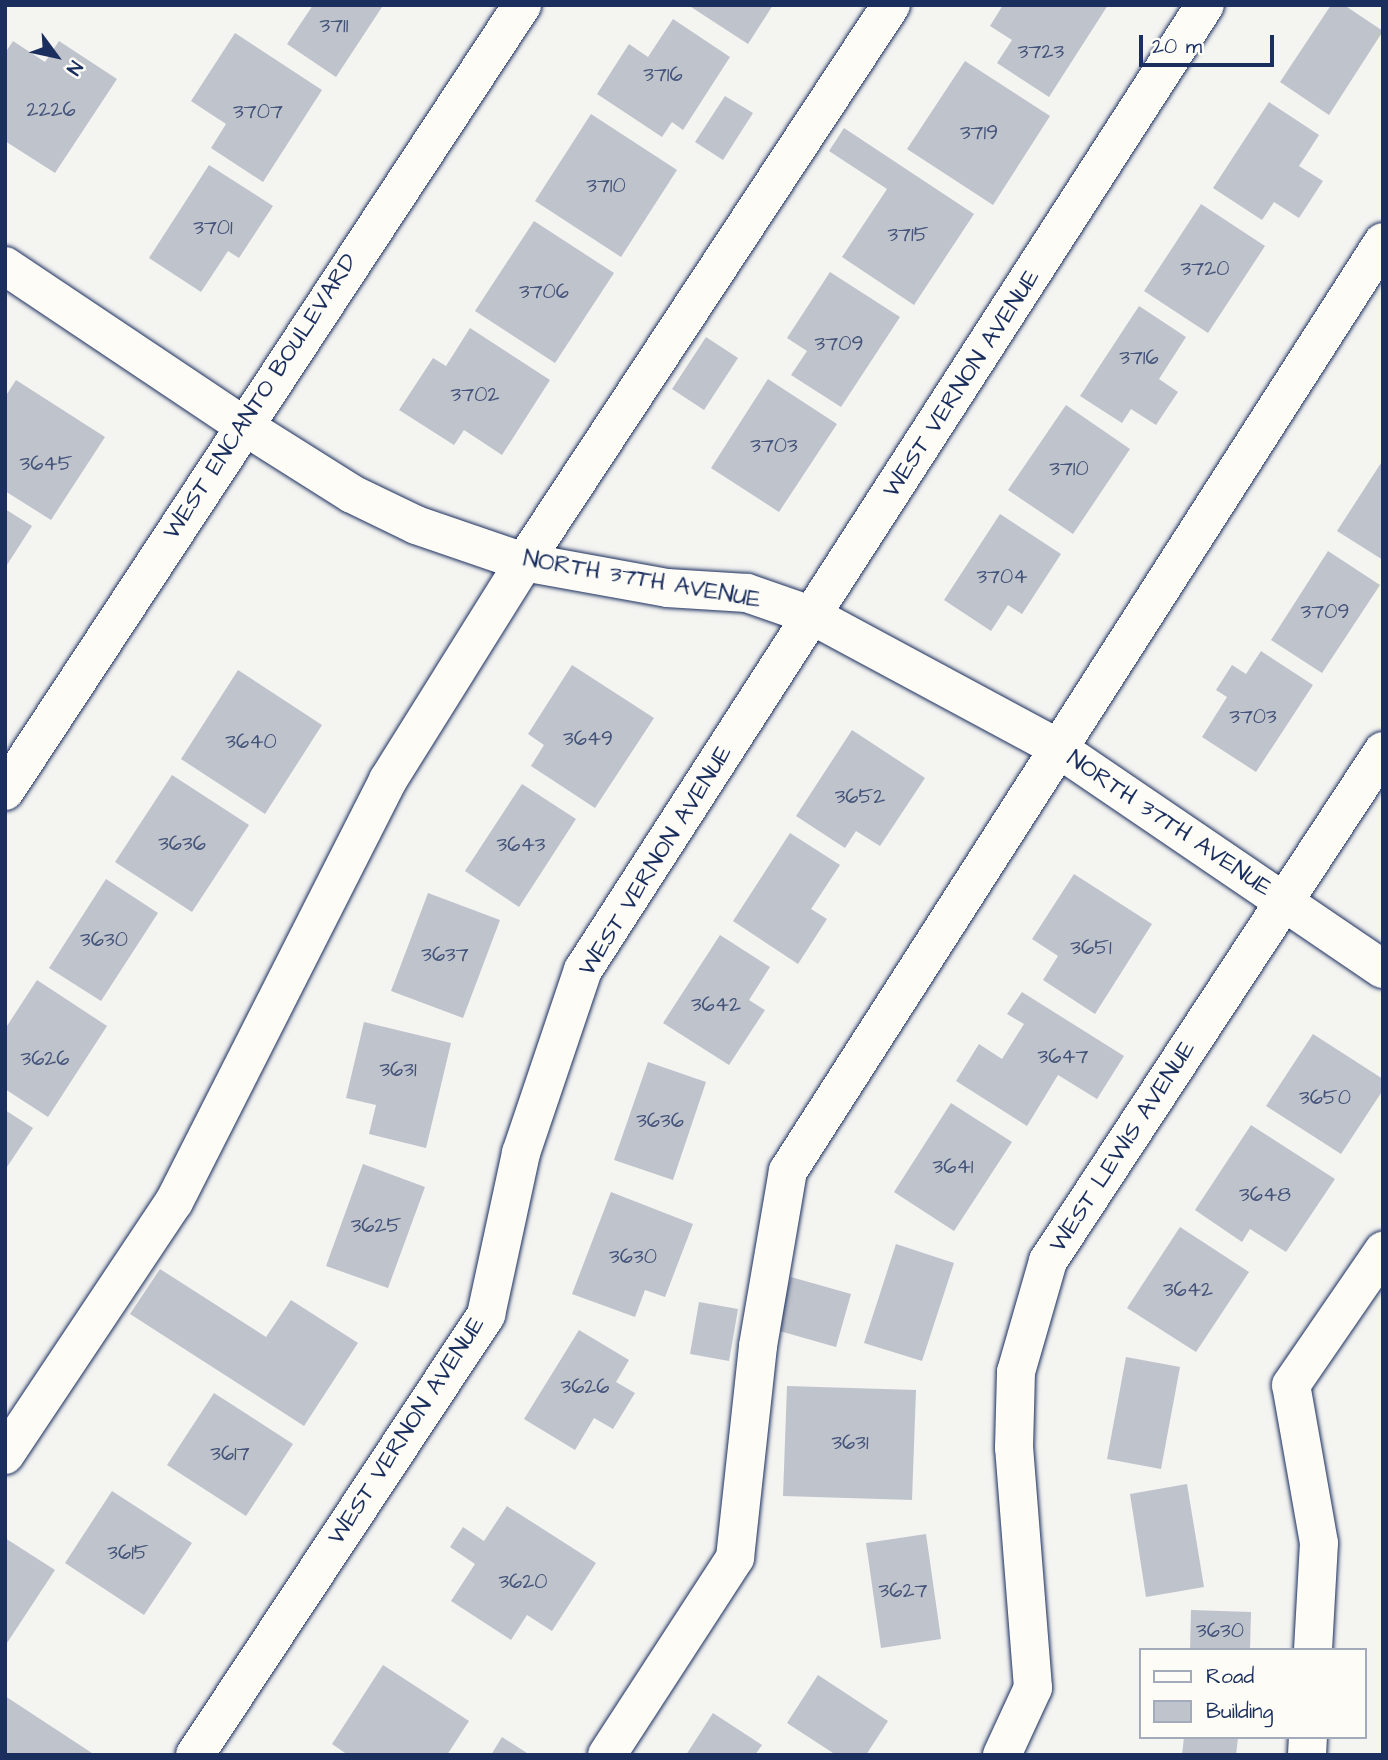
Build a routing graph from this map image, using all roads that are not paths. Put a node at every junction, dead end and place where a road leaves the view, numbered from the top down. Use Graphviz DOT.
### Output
graph roads {
  1 [pos="522,5"];
  2 [pos="891,5"];
  3 [pos="1205,5"];
  4 [pos="1383,242"];
  5 [pos="5,267"];
  6 [pos="241,424"];
  7 [pos="524,562"];
  8 [pos="813,616"];
  9 [pos="1056,747"];
  10 [pos="1383,751"];
  11 [pos="5,791"];
  12 [pos="1283,902"];
  13 [pos="1383,969"];
  14 [pos="1383,1251"];
  15 [pos="1370,1301"];
  16 [pos="5,1455"];
  17 [pos="1313,1648"];
  18 [pos="195,1755"];
  19 [pos="607,1755"];
  20 [pos="1002,1755"];
  1 -- 6 [label="street, WEST ENCANTO BOULEVARD"];
  2 -- 7 [label="street"];
  3 -- 8 [label="street, WEST VERNON AVENUE"];
  4 -- 9 [label="street"];
  5 -- 6 [label="street, NORTH 37TH AVENUE"];
  6 -- 7 [label="street, NORTH 37TH AVENUE"];
  6 -- 11 [label="street, WEST ENCANTO BOULEVARD"];
  7 -- 8 [label="street, NORTH 37TH AVENUE"];
  7 -- 16 [label="street"];
  8 -- 9 [label="street, NORTH 37TH AVENUE"];
  8 -- 18 [label="street, WEST VERNON AVENUE"];
  9 -- 12 [label="street, NORTH 37TH AVENUE"];
  9 -- 19 [label="street"];
  10 -- 12 [label="street, WEST LEWIS AVENUE"];
  12 -- 13 [label="street, NORTH 37TH AVENUE"];
  12 -- 20 [label="street, WEST LEWIS AVENUE"];
  14 -- 15 [label="street"];
  15 -- 17 [label="street"];
}
